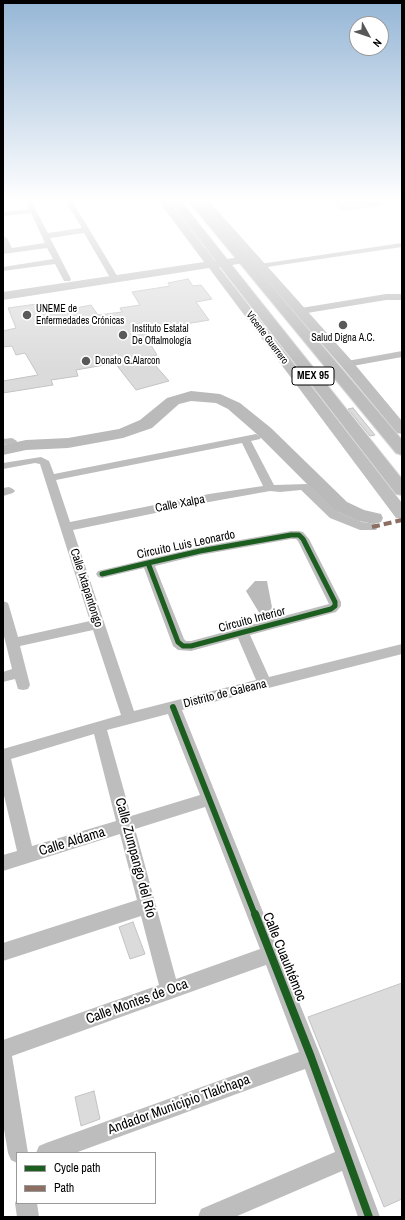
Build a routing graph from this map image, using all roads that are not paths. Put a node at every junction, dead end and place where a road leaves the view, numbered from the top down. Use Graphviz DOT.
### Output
graph roads {
  1 [pos="55,256"];
  2 [pos="101,256"];
  3 [pos="211,256"];
  4 [pos="212,256"];
  5 [pos="272,256"];
  6 [pos="248,258"];
  7 [pos="215,261"];
  8 [pos="58,262"];
  9 [pos="3,269"];
  10 [pos="113,276"];
  11 [pos="67,280"];
  12 [pos="3,289"];
  13 [pos="402,292"];
  14 [pos="3,296"];
  15 [pos="386,297"];
  16 [pos="402,297"];
  17 [pos="301,311"];
  18 [pos="402,354"];
  19 [pos="347,364"];
  20 [pos="355,384"];
  21 [pos="402,430"];
  22 [pos="256,437"];
  23 [pos="245,439"];
  24 [pos="402,450"];
  25 [pos="3,466"];
  26 [pos="50,478"];
  27 [pos="270,488"];
  28 [pos="402,490"];
  29 [pos="402,514"];
  30 [pos="67,527"];
  31 [pos="372,527"];
  32 [pos="299,535"];
  33 [pos="148,564"];
  34 [pos="102,574"];
  35 [pos="3,606"];
  36 [pos="5,621"];
  37 [pos="97,624"];
  38 [pos="242,632"];
  39 [pos="13,643"];
  40 [pos="402,649"];
  41 [pos="3,677"];
  42 [pos="265,684"];
  43 [pos="173,707"];
  44 [pos="129,718"];
  45 [pos="99,727"];
  46 [pos="3,756"];
  47 [pos="209,799"];
  48 [pos="125,825"];
  49 [pos="26,856"];
  50 [pos="3,863"];
  51 [pos="148,905"];
  52 [pos="3,952"];
  53 [pos="271,954"];
  54 [pos="170,990"];
  55 [pos="3,1050"];
  56 [pos="311,1057"];
  57 [pos="3,1058"];
  58 [pos="18,1152"];
  59 [pos="49,1152"];
  60 [pos="347,1158"];
  61 [pos="26,1204"];
  62 [pos="28,1217"];
  63 [pos="209,1217"];
  64 [pos="369,1217"];
  1 -- 8 [label="street"];
  2 -- 10 [label="street"];
  3 -- 7 [label="main road, Vicente Guerrero"];
  4 -- 7 [label="main road, MEX 95"];
  5 -- 6 [label="street"];
  6 -- 7 [label="main road"];
  6 -- 17 [label="main road"];
  6 -- 20 [label="main road, MEX 95"];
  7 -- 10 [label="main road"];
  7 -- 28 [label="main road, MEX 95"];
  7 -- 29 [label="main road, Vicente Guerrero"];
  8 -- 9 [label="street"];
  8 -- 11 [label="street"];
  10 -- 11 [label="main road"];
  10 -- 14 [label="main road"];
  11 -- 12 [label="main road"];
  13 -- 15 [label="street"];
  15 -- 16 [label="street"];
  15 -- 17 [label="street"];
  17 -- 19 [label="main road"];
  18 -- 19 [label="street"];
  19 -- 20 [label="main road"];
  20 -- 21 [label="main road"];
  20 -- 24 [label="main road, MEX 95"];
  22 -- 23 [label="street"];
  23 -- 26 [label="street"];
  23 -- 27 [label="street"];
  25 -- 26 [label="street, Calle Ixtapantongo"];
  26 -- 30 [label="street, Calle Ixtapantongo"];
  27 -- 30 [label="street, Calle Xalpa"];
  27 -- 31 [label="street, Calle Xalpa"];
  30 -- 37 [label="street, Calle Ixtapantongo"];
  32 -- 33 [label="street, Circuito Luis Leonardo"];
  32 -- 38 [label="street, Circuito Interior"];
  33 -- 34 [label="street, Circuito Luis Leonardo"];
  33 -- 38 [label="street, Circuito Interior"];
  35 -- 36 [label="street"];
  36 -- 39 [label="street"];
  37 -- 39 [label="street"];
  37 -- 44 [label="street, Calle Ixtapantongo"];
  38 -- 42 [label="street"];
  39 -- 41 [label="street"];
  40 -- 42 [label="street, Distrito de Galeana"];
  42 -- 43 [label="street, Distrito de Galeana"];
  43 -- 44 [label="street, Distrito de Galeana"];
  43 -- 47 [label="street, Calle Cuauhtémoc"];
  44 -- 45 [label="street, Distrito de Galeana"];
  45 -- 46 [label="street, Distrito de Galeana"];
  45 -- 48 [label="street, Calle Zumpango del Río"];
  46 -- 49 [label="street"];
  47 -- 48 [label="street, Calle Aldama"];
  47 -- 53 [label="street, Calle Cuauhtémoc"];
  48 -- 49 [label="street, Calle Aldama"];
  48 -- 51 [label="street, Calle Zumpango del Río"];
  49 -- 50 [label="street, Calle Aldama"];
  51 -- 52 [label="street"];
  51 -- 54 [label="street, Calle Zumpango del Río"];
  53 -- 54 [label="street, Calle Montes de Oca"];
  53 -- 56 [label="street, Calle Cuauhtémoc"];
  54 -- 55 [label="street, Calle Montes de Oca"];
  56 -- 59 [label="street, Andador Municipio Tlalchapa"];
  56 -- 60 [label="street, Calle Cuauhtémoc"];
  57 -- 58 [label="street"];
  60 -- 63 [label="street"];
  60 -- 64 [label="street, Calle Cuauhtémoc"];
  61 -- 62 [label="street"];
}
